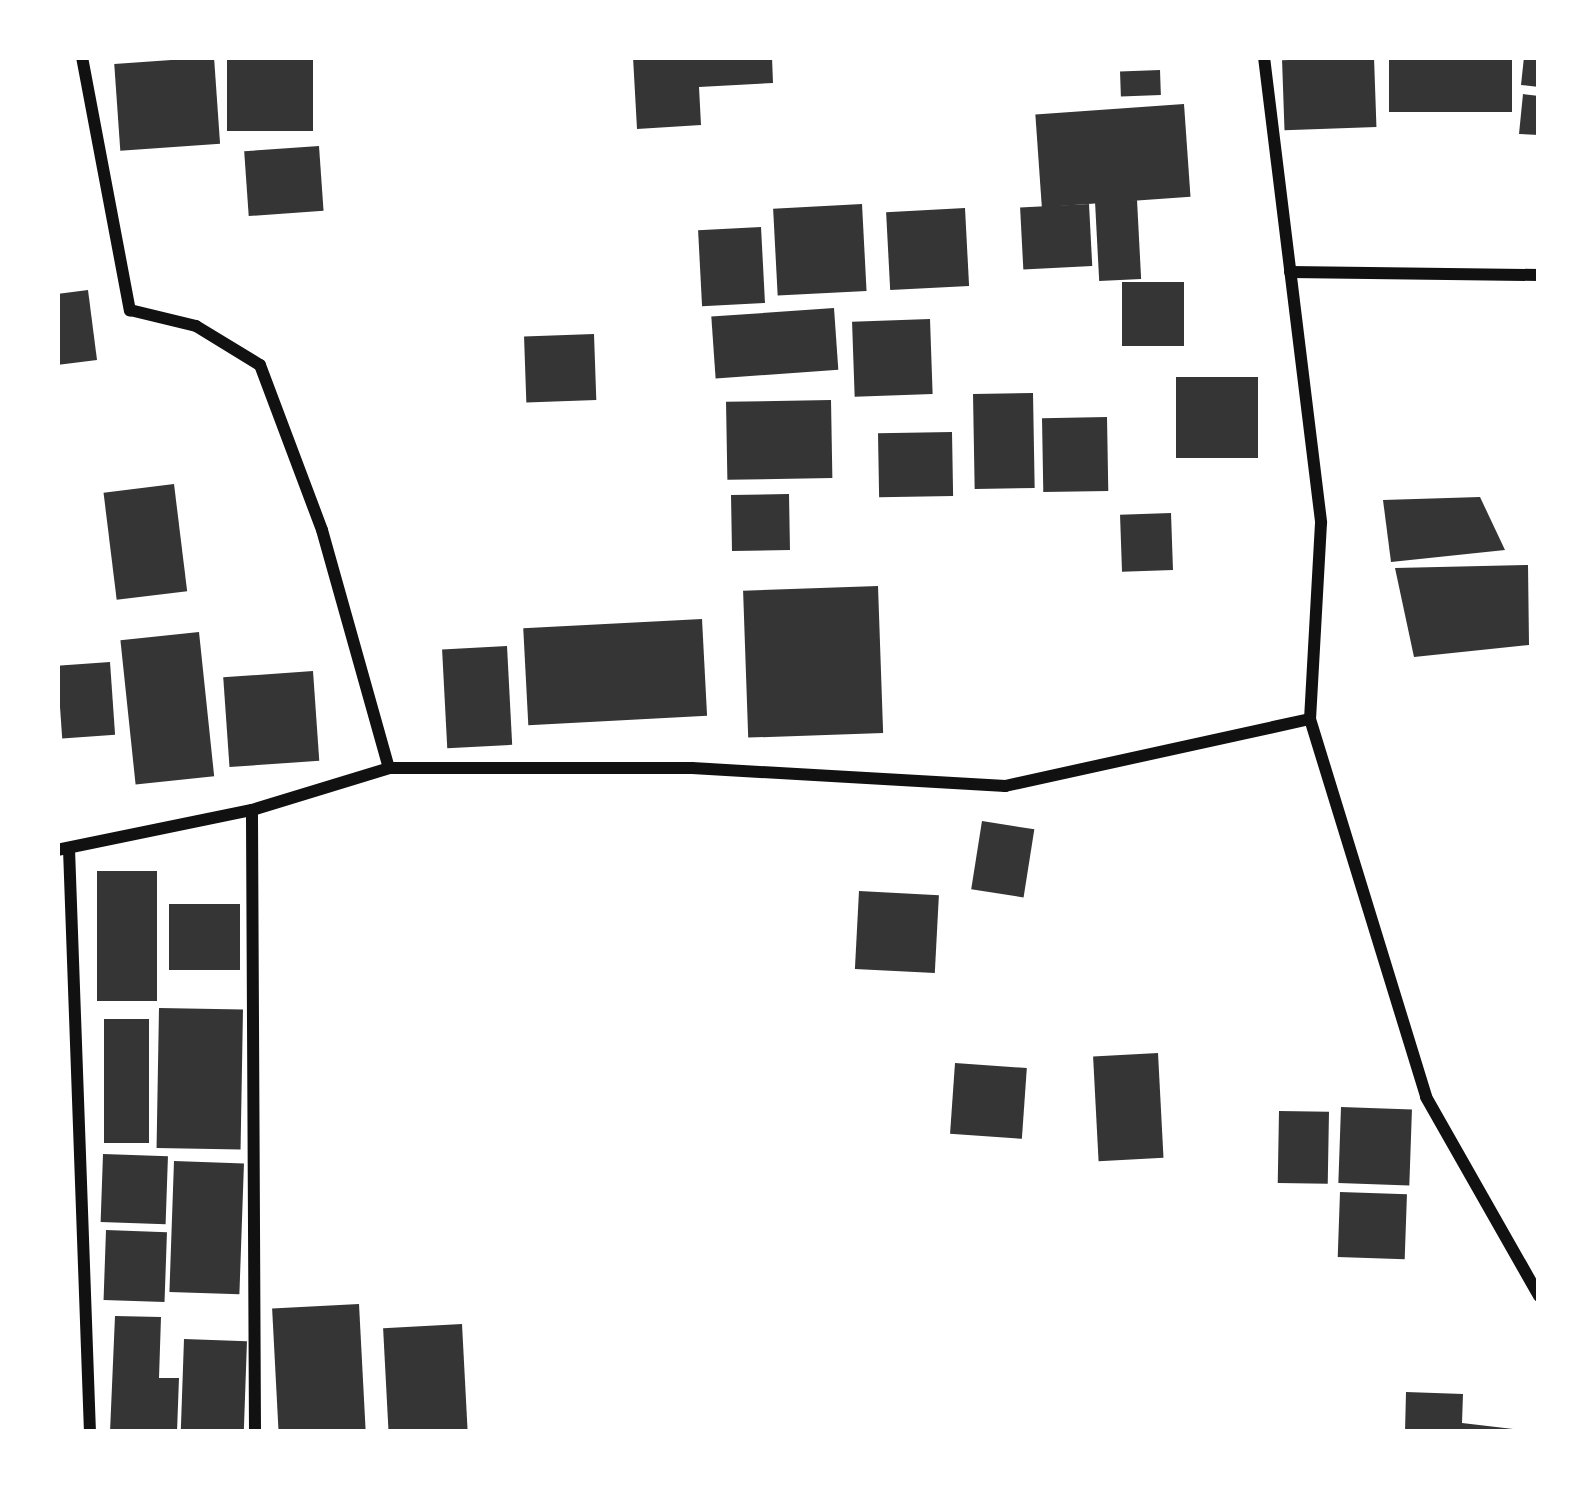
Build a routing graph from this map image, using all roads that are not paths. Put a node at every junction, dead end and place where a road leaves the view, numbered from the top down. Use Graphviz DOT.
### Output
graph roads {
  1 [pos="82,57"];
  2 [pos="1264,57"];
  3 [pos="1290,272"];
  4 [pos="1539,275"];
  5 [pos="1310,719"];
  6 [pos="389,768"];
  7 [pos="253,810"];
  8 [pos="63,850"];
  9 [pos="1539,1296"];
  10 [pos="90,1432"];
  11 [pos="255,1432"];
  1 -- 6 [label="street"];
  2 -- 3 [label="street"];
  3 -- 4 [label="street"];
  3 -- 5 [label="street"];
  5 -- 6 [label="street"];
  5 -- 9 [label="street"];
  6 -- 7 [label="street"];
  7 -- 8 [label="street"];
  7 -- 11 [label="street"];
  8 -- 10 [label="street"];
}
